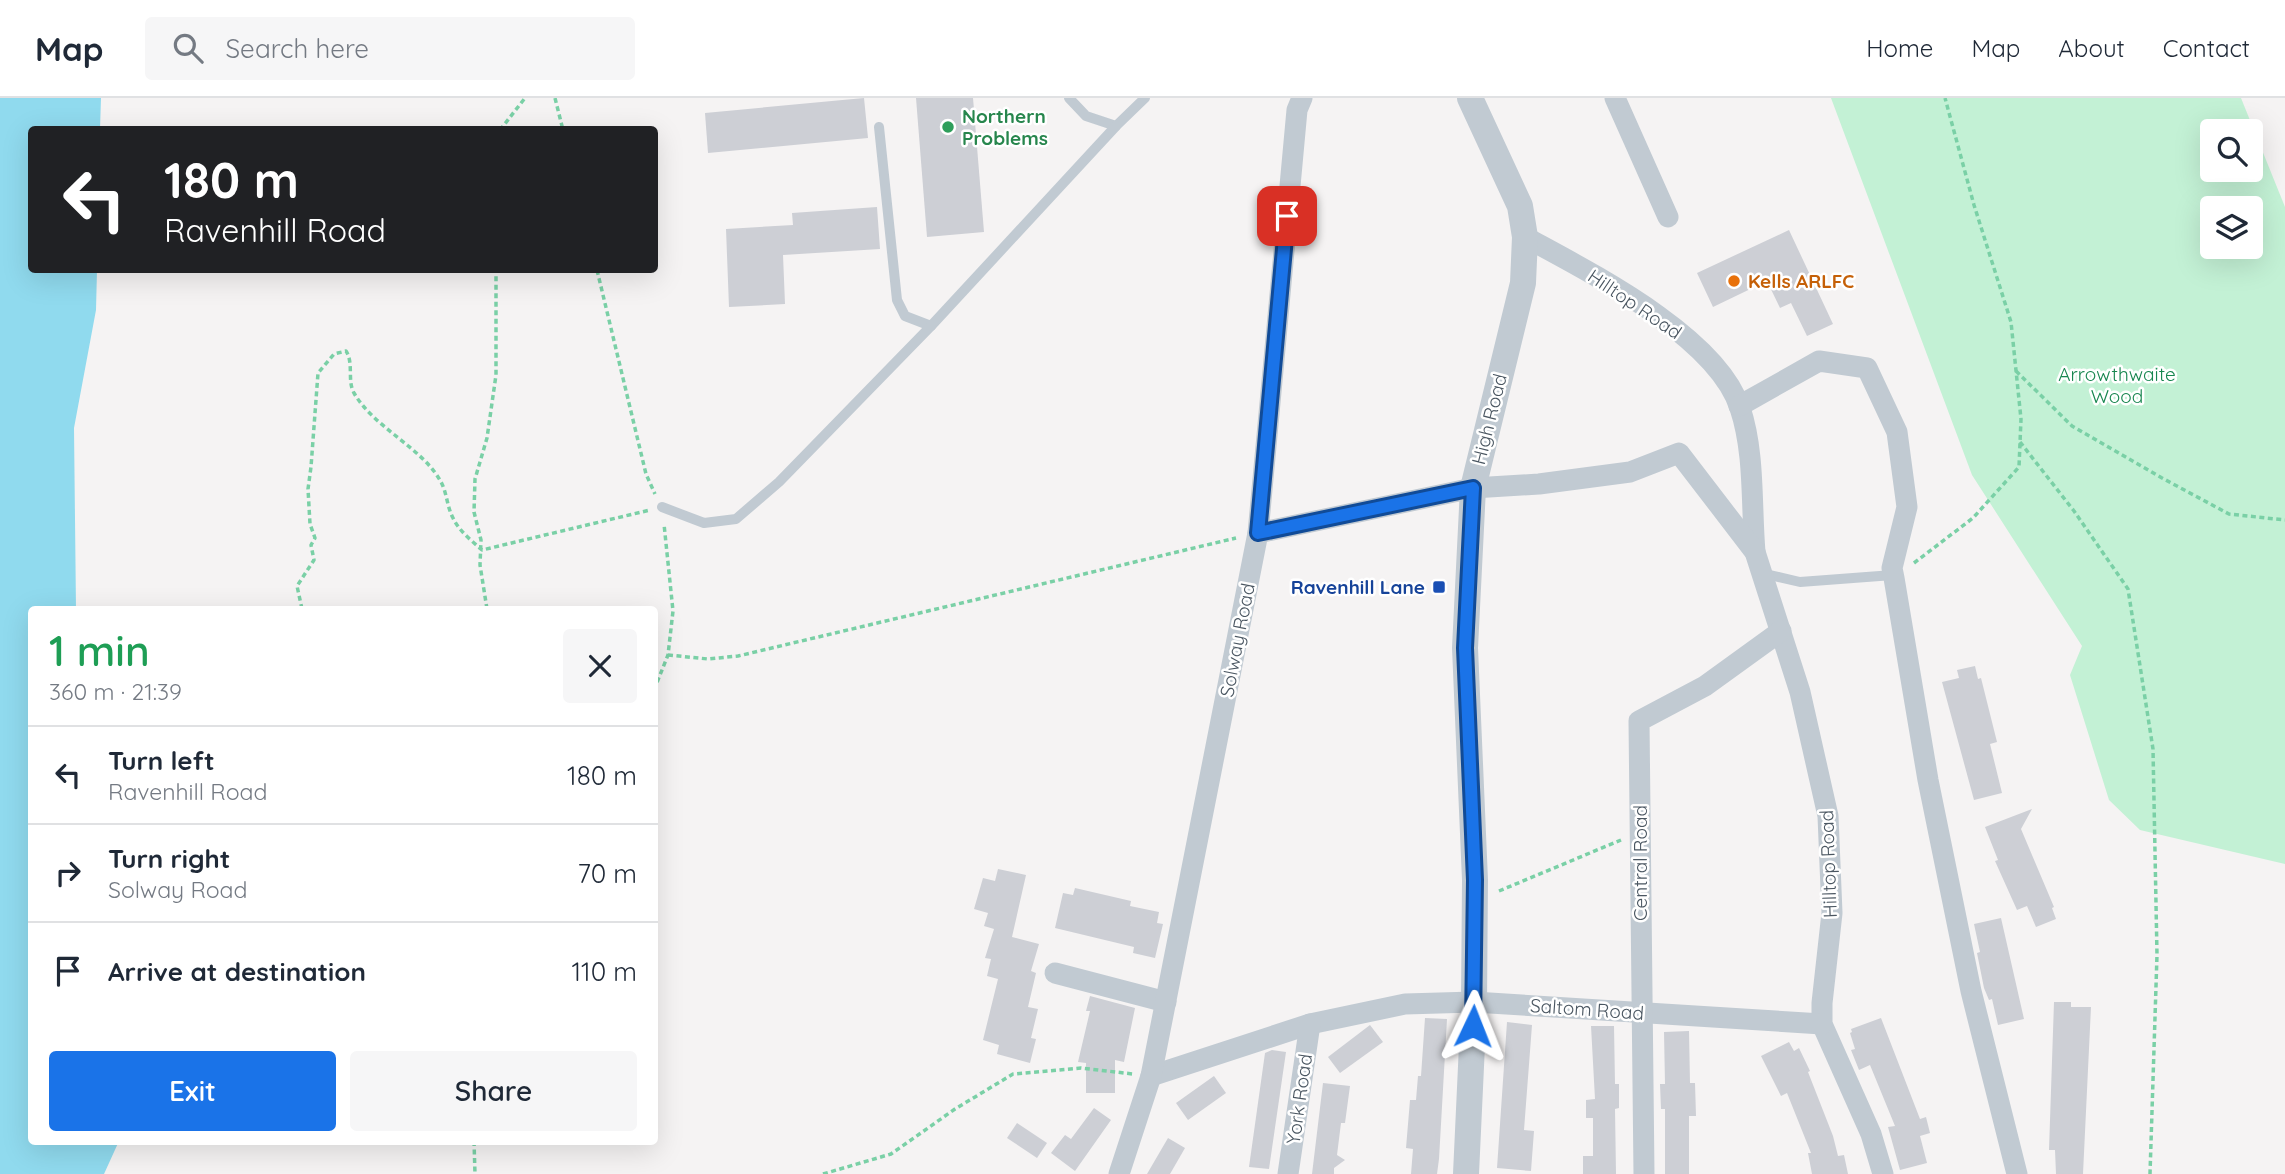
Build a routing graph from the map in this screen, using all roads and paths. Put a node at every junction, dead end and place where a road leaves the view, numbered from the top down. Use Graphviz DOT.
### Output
graph roads {
  1 [pos="525,98"];
  2 [pos="555,98"];
  3 [pos="1069,98"];
  4 [pos="1145,98"];
  5 [pos="1302,98"];
  6 [pos="1470,98"];
  7 [pos="1615,98"];
  8 [pos="1945,98"];
  9 [pos="503,126"];
  10 [pos="562,126"];
  11 [pos="879,127"];
  12 [pos="1116,127"];
  13 [pos="1668,217"];
  14 [pos="1525,237"];
  15 [pos="496,273"];
  16 [pos="598,273"];
  17 [pos="931,326"];
  18 [pos="2016,371"];
  19 [pos="1739,406"];
  20 [pos="2020,442"];
  21 [pos="1473,488"];
  22 [pos="662,507"];
  23 [pos="2285,520"];
  24 [pos="1258,533"];
  25 [pos="482,550"];
  26 [pos="1755,552"];
  27 [pos="1761,573"];
  28 [pos="1894,576"];
  29 [pos="301,606"];
  30 [pos="487,606"];
  31 [pos="1781,631"];
  32 [pos="668,655"];
  33 [pos="658,680"];
  34 [pos="1623,839"];
  35 [pos="1500,891"];
  36 [pos="1055,973"];
  37 [pos="1166,1002"];
  38 [pos="1474,1002"];
  39 [pos="1641,1012"];
  40 [pos="1310,1024"];
  41 [pos="1822,1024"];
  42 [pos="1151,1076"];
  43 [pos="474,1145"];
  44 [pos="475,1174"];
  45 [pos="823,1174"];
  46 [pos="1119,1174"];
  47 [pos="1288,1174"];
  48 [pos="1466,1174"];
  49 [pos="1644,1174"];
  50 [pos="1883,1174"];
  51 [pos="2017,1174"];
  52 [pos="2150,1174"];
  1 -- 9 [label="path"];
  2 -- 10 [label="path"];
  3 -- 12 [label="lane"];
  4 -- 12 [label="lane"];
  5 -- 24 [label="street, Solway Road"];
  6 -- 14 [label="street, High Road"];
  7 -- 13 [label="street"];
  8 -- 18 [label="path"];
  11 -- 17 [label="lane"];
  12 -- 17 [label="lane"];
  14 -- 19 [label="street, Hilltop Road"];
  14 -- 21 [label="street, High Road"];
  15 -- 25 [label="path"];
  16 -- 22 [label="path"];
  17 -- 22 [label="lane"];
  18 -- 20 [label="path"];
  18 -- 23 [label="path"];
  19 -- 26 [label="street, Hilltop Road"];
  19 -- 28 [label="street"];
  20 -- 28 [label="path"];
  20 -- 52 [label="path"];
  21 -- 24 [label="street"];
  21 -- 26 [label="street, Hilltop Road"];
  21 -- 38 [label="street, High Road"];
  22 -- 25 [label="path"];
  22 -- 32 [label="path"];
  24 -- 32 [label="path"];
  24 -- 37 [label="street, Solway Road"];
  25 -- 29 [label="path"];
  25 -- 30 [label="path"];
  26 -- 27 [label="street, Hilltop Road"];
  27 -- 28 [label="lane"];
  27 -- 31 [label="street, Hilltop Road"];
  28 -- 51 [label="street"];
  31 -- 39 [label="street, Central Road"];
  31 -- 41 [label="street, Hilltop Road"];
  32 -- 33 [label="path"];
  34 -- 35 [label="path"];
  36 -- 37 [label="street"];
  37 -- 42 [label="street, Solway Road"];
  38 -- 39 [label="street, Saltom Road"];
  38 -- 40 [label="street, Saltom Road"];
  38 -- 48 [label="street, High Road"];
  39 -- 41 [label="street, Saltom Road"];
  39 -- 49 [label="street, Central Road"];
  40 -- 42 [label="street, Saltom Road"];
  40 -- 47 [label="street, York Road"];
  41 -- 50 [label="street, Hilltop Road"];
  42 -- 45 [label="path"];
  42 -- 46 [label="street, Solway Road"];
  43 -- 44 [label="path"];
}
